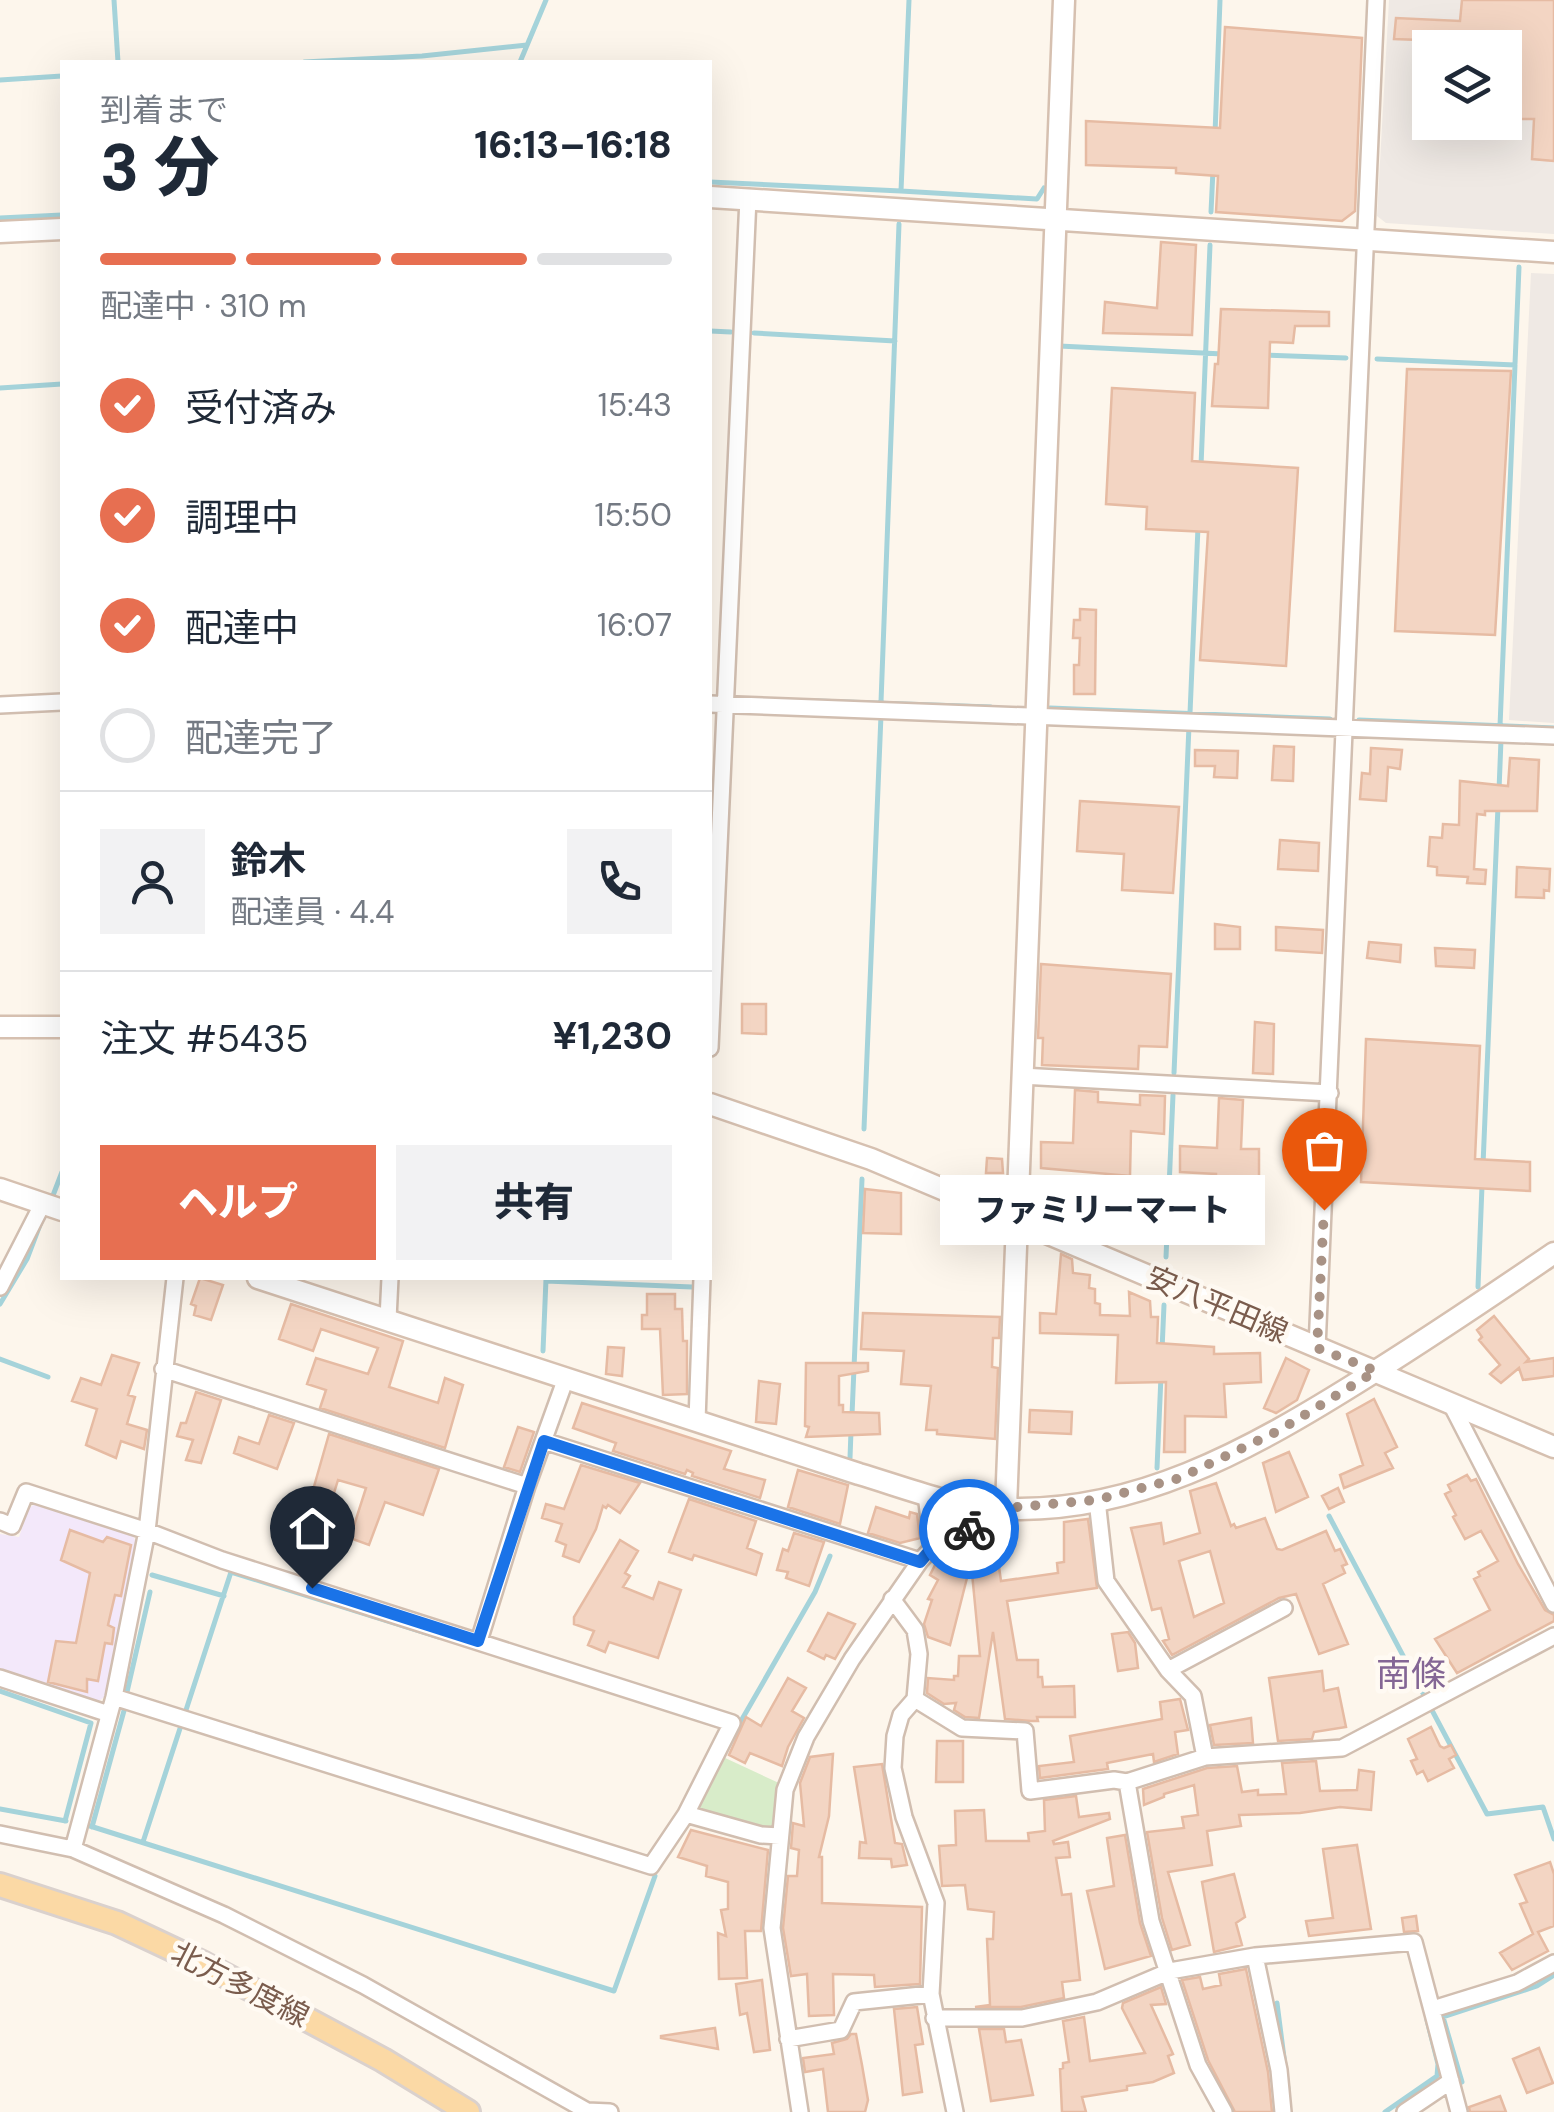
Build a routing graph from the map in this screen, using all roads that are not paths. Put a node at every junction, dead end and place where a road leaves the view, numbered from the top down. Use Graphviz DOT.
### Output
graph roads {
  1 [pos="1064,0"];
  2 [pos="1376,0"];
  3 [pos="712,197"];
  4 [pos="748,198"];
  5 [pos="1056,220"];
  6 [pos="60,229"];
  7 [pos="0,232"];
  8 [pos="1364,239"];
  9 [pos="1554,252"];
  10 [pos="60,702"];
  11 [pos="718,704"];
  12 [pos="0,705"];
  13 [pos="1035,716"];
  14 [pos="1345,727"];
  15 [pos="1554,736"];
  16 [pos="712,962"];
  17 [pos="0,1026"];
  18 [pos="60,1027"];
  19 [pos="1020,1076"];
  20 [pos="1330,1093"];
  21 [pos="712,1105"];
  22 [pos="0,1190"];
  23 [pos="53,1207"];
  24 [pos="1016,1218"];
  25 [pos="1554,1253"];
  26 [pos="175,1280"];
  27 [pos="264,1280"];
  28 [pos="390,1280"];
  29 [pos="702,1280"];
  30 [pos="0,1287"];
  31 [pos="388,1319"];
  32 [pos="1317,1348"];
  33 [pos="162,1368"];
  34 [pos="1376,1371"];
  35 [pos="566,1378"];
  36 [pos="1451,1404"];
  37 [pos="697,1420"];
  38 [pos="544,1441"];
  39 [pos="1554,1447"];
  40 [pos="527,1486"];
  41 [pos="926,1493"];
  42 [pos="1096,1500"];
  43 [pos="1006,1508"];
  44 [pos="0,1521"];
  45 [pos="147,1531"];
  46 [pos="932,1548"];
  47 [pos="920,1562"];
  48 [pos="892,1599"];
  49 [pos="1554,1604"];
  50 [pos="1284,1608"];
  51 [pos="1554,1636"];
  52 [pos="478,1641"];
  53 [pos="1168,1670"];
  54 [pos="0,1678"];
  55 [pos="114,1697"];
  56 [pos="915,1699"];
  57 [pos="109,1714"];
  58 [pos="1205,1757"];
  59 [pos="1127,1782"];
  60 [pos="686,1814"];
  61 [pos="0,1834"];
  62 [pos="780,1836"];
  63 [pos="73,1849"];
  64 [pos="0,1885"];
  65 [pos="1255,1956"];
  66 [pos="1554,1964"];
  67 [pos="1170,1972"];
  68 [pos="931,1994"];
  69 [pos="1433,2010"];
  70 [pos="934,2018"];
  71 [pos="788,2039"];
  72 [pos="1451,2081"];
  73 [pos="468,2112"];
  74 [pos="610,2112"];
  75 [pos="800,2112"];
  76 [pos="954,2112"];
  77 [pos="1224,2112"];
  78 [pos="1283,2112"];
  79 [pos="1404,2112"];
  80 [pos="1459,2112"];
  1 -- 5 [label="street"];
  2 -- 8 [label="street"];
  3 -- 4 [label="street"];
  4 -- 5 [label="street"];
  4 -- 11 [label="street"];
  5 -- 8 [label="street"];
  5 -- 13 [label="street"];
  6 -- 7 [label="street"];
  8 -- 9 [label="street"];
  8 -- 14 [label="street"];
  10 -- 12 [label="street"];
  11 -- 13 [label="street"];
  11 -- 16 [label="street"];
  13 -- 14 [label="street"];
  13 -- 19 [label="street"];
  14 -- 15 [label="street"];
  14 -- 20 [label="street"];
  17 -- 18 [label="street"];
  19 -- 20 [label="street"];
  19 -- 24 [label="street"];
  20 -- 32 [label="street"];
  21 -- 24 [label="street, 安八平田線"];
  22 -- 23 [label="street"];
  23 -- 30 [label="street"];
  24 -- 32 [label="street, 安八平田線"];
  24 -- 43 [label="street"];
  25 -- 34 [label="street"];
  26 -- 33 [label="street"];
  27 -- 31 [label="street"];
  28 -- 31 [label="street"];
  29 -- 37 [label="street"];
  31 -- 35 [label="street"];
  32 -- 34 [label="street, 安八平田線"];
  33 -- 40 [label="street"];
  33 -- 45 [label="street"];
  34 -- 36 [label="street, 安八平田線"];
  34 -- 42 [label="street"];
  35 -- 37 [label="street"];
  35 -- 38 [label="street"];
  36 -- 39 [label="street, 安八平田線"];
  36 -- 49 [label="street"];
  37 -- 41 [label="street"];
  38 -- 40 [label="street"];
  38 -- 47 [label="street"];
  40 -- 52 [label="street"];
  41 -- 43 [label="street"];
  41 -- 46 [label="street"];
  42 -- 43 [label="street"];
  42 -- 53 [label="street"];
  43 -- 46 [label="street"];
  44 -- 45 [label="street"];
  45 -- 52 [label="street"];
  45 -- 55 [label="street"];
  46 -- 47 [label="street"];
  47 -- 48 [label="street"];
  48 -- 56 [label="street"];
  48 -- 62 [label="street"];
  50 -- 53 [label="street"];
  51 -- 58 [label="street"];
  52 -- 60 [label="street"];
  53 -- 58 [label="street"];
  54 -- 57 [label="street"];
  55 -- 57 [label="street"];
  55 -- 60 [label="street"];
  56 -- 59 [label="street"];
  56 -- 68 [label="street"];
  57 -- 63 [label="street"];
  58 -- 59 [label="street"];
  59 -- 67 [label="street"];
  60 -- 62 [label="street"];
  61 -- 63 [label="street"];
  62 -- 71 [label="street"];
  63 -- 74 [label="street"];
  64 -- 73 [label="main road, 北方多度線"];
  65 -- 67 [label="street"];
  65 -- 69 [label="street"];
  65 -- 78 [label="street"];
  66 -- 69 [label="street"];
  67 -- 70 [label="street"];
  67 -- 77 [label="street"];
  68 -- 70 [label="street"];
  68 -- 71 [label="street"];
  69 -- 72 [label="street"];
  70 -- 76 [label="street"];
  71 -- 75 [label="street"];
  72 -- 79 [label="street"];
  72 -- 80 [label="street"];
}
